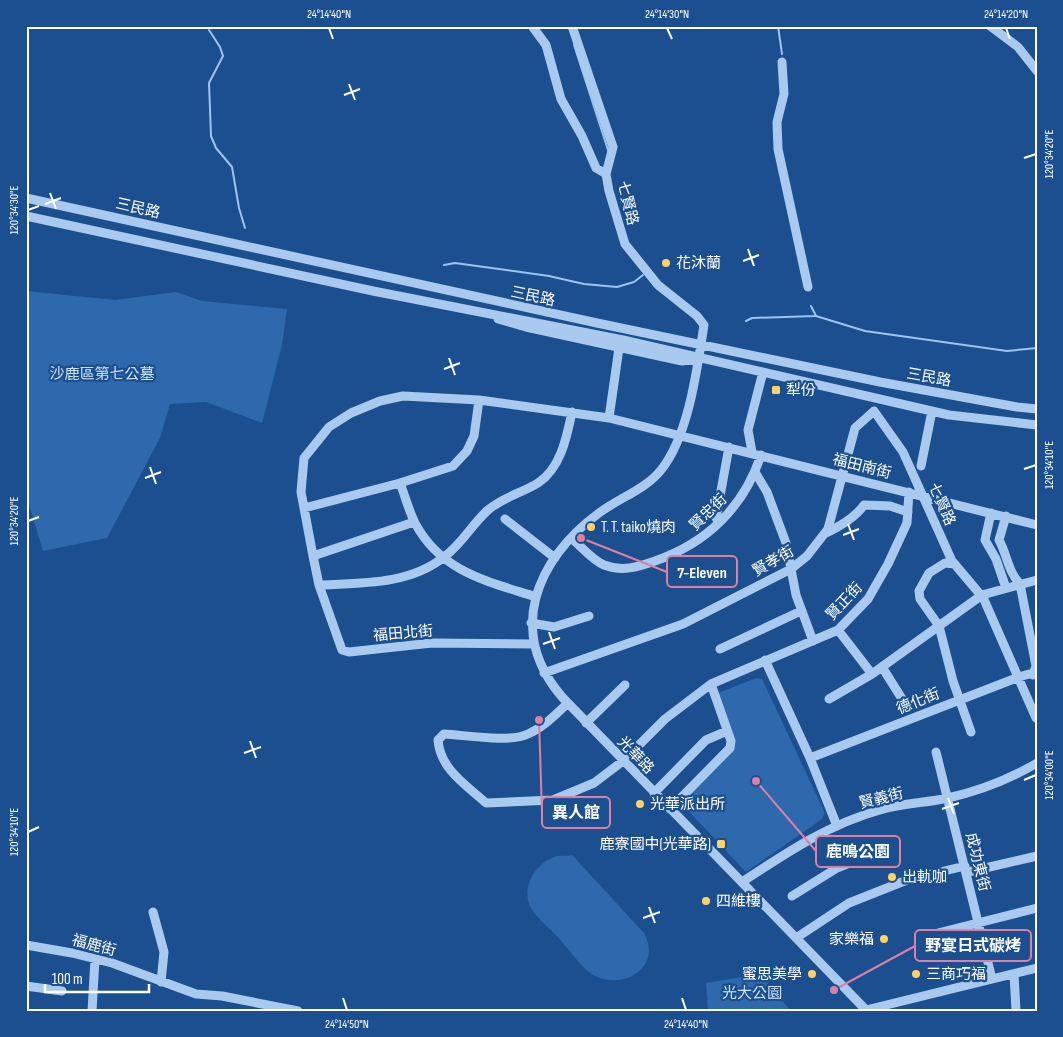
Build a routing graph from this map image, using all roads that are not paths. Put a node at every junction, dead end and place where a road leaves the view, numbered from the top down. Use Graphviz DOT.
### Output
graph roads {
  1 [pos="532,26"];
  2 [pos="572,26"];
  3 [pos="990,26"];
  4 [pos="782,62"];
  5 [pos="1037,71"];
  6 [pos="606,174"];
  7 [pos="26,198"];
  8 [pos="26,216"];
  9 [pos="376,275"];
  10 [pos="808,286"];
  11 [pos="373,291"];
  12 [pos="471,311"];
  13 [pos="701,344"];
  14 [pos="619,348"];
  15 [pos="701,358"];
  16 [pos="763,372"];
  17 [pos="880,382"];
  18 [pos="878,398"];
  19 [pos="479,400"];
  20 [pos="1037,408"];
  21 [pos="932,411"];
  22 [pos="572,412"];
  23 [pos="874,412"];
  24 [pos="609,418"];
  25 [pos="1037,425"];
  26 [pos="680,435"];
  27 [pos="728,447"];
  28 [pos="757,454"];
  29 [pos="921,466"];
  30 [pos="756,472"];
  31 [pos="842,475"];
  32 [pos="400,483"];
  33 [pos="910,492"];
  34 [pos="923,496"];
  35 [pos="304,508"];
  36 [pos="908,512"];
  37 [pos="991,513"];
  38 [pos="1006,516"];
  39 [pos="716,518"];
  40 [pos="504,519"];
  41 [pos="414,522"];
  42 [pos="1037,525"];
  43 [pos="824,534"];
  44 [pos="571,538"];
  45 [pos="313,556"];
  46 [pos="443,558"];
  47 [pos="555,558"];
  48 [pos="954,564"];
  49 [pos="791,568"];
  50 [pos="1037,580"];
  51 [pos="1020,584"];
  52 [pos="319,585"];
  53 [pos="1006,588"];
  54 [pos="982,596"];
  55 [pos="536,597"];
  56 [pos="801,611"];
  57 [pos="590,616"];
  58 [pos="531,623"];
  59 [pos="939,626"];
  60 [pos="838,630"];
  61 [pos="814,641"];
  62 [pos="534,644"];
  63 [pos="720,649"];
  64 [pos="765,660"];
  65 [pos="882,667"];
  66 [pos="1036,670"];
  67 [pos="544,673"];
  68 [pos="872,674"];
  69 [pos="1019,677"];
  70 [pos="711,684"];
  71 [pos="626,685"];
  72 [pos="830,699"];
  73 [pos="960,699"];
  74 [pos="904,702"];
  75 [pos="568,703"];
  76 [pos="1036,718"];
  77 [pos="586,723"];
  78 [pos="727,731"];
  79 [pos="971,732"];
  80 [pos="936,752"];
  81 [pos="810,758"];
  82 [pos="623,761"];
  83 [pos="1037,763"];
  84 [pos="654,792"];
  85 [pos="948,798"];
  86 [pos="670,808"];
  87 [pos="837,826"];
  88 [pos="894,845"];
  89 [pos="1037,856"];
  90 [pos="966,869"];
  91 [pos="742,882"];
  92 [pos="792,896"];
  93 [pos="1037,908"];
  94 [pos="153,912"];
  95 [pos="979,923"];
  96 [pos="938,933"];
  97 [pos="796,938"];
  98 [pos="26,945"];
  99 [pos="95,959"];
  100 [pos="1037,968"];
  101 [pos="1014,974"];
  102 [pos="992,979"];
  103 [pos="161,982"];
  104 [pos="26,986"];
  105 [pos="62,991"];
  106 [pos="865,1010"];
  107 [pos="92,1011"];
  108 [pos="298,1011"];
  109 [pos="1016,1011"];
  1 -- 6 [label="street, 七賢路"];
  2 -- 6 [label="street"];
  3 -- 5 [label="street"];
  4 -- 10 [label="street"];
  6 -- 13 [label="street, 七賢路"];
  7 -- 9 [label="street, 三民路"];
  8 -- 11 [label="street, 三民路"];
  9 -- 11 [label="street"];
  9 -- 13 [label="street, 三民路"];
  11 -- 12 [label="street, 三民路"];
  12 -- 14 [label="street, 三民路"];
  12 -- 15 [label="street, 三民路"];
  13 -- 15 [label="street, 光華路"];
  13 -- 17 [label="street, 三民路"];
  14 -- 15 [label="street, 三民路"];
  14 -- 24 [label="street"];
  15 -- 16 [label="street, 三民路"];
  15 -- 26 [label="street, 光華路"];
  16 -- 18 [label="street, 三民路"];
  16 -- 28 [label="street"];
  17 -- 18 [label="street"];
  17 -- 20 [label="street, 三民路"];
  18 -- 21 [label="street, 三民路"];
  18 -- 23 [label="street"];
  19 -- 22 [label="street, 福田北街"];
  19 -- 32 [label="street"];
  19 -- 35 [label="street, 福田北街"];
  21 -- 25 [label="street, 三民路"];
  21 -- 29 [label="street"];
  22 -- 24 [label="street, 福田北街"];
  22 -- 46 [label="street"];
  23 -- 31 [label="street, 賢孝街"];
  23 -- 34 [label="street, 七賢路"];
  24 -- 26 [label="street, 福田北街"];
  26 -- 27 [label="street, 福田南街"];
  26 -- 44 [label="street, 光華路"];
  27 -- 28 [label="street, 福田南街"];
  27 -- 39 [label="street"];
  28 -- 30 [label="street, 賢忠街"];
  28 -- 31 [label="street, 福田南街"];
  30 -- 44 [label="street, 賢忠街"];
  30 -- 49 [label="street"];
  31 -- 33 [label="street, 福田南街"];
  31 -- 43 [label="street, 賢孝街"];
  32 -- 35 [label="street"];
  32 -- 41 [label="street"];
  33 -- 34 [label="street, 福田南街"];
  33 -- 36 [label="street, 賢正街"];
  34 -- 37 [label="street, 福田南街"];
  34 -- 48 [label="street, 七賢路"];
  35 -- 45 [label="street, 福田北街"];
  36 -- 43 [label="street"];
  36 -- 60 [label="street, 賢正街"];
  37 -- 38 [label="street, 福田南街"];
  37 -- 53 [label="street"];
  38 -- 42 [label="street, 福田南街"];
  38 -- 51 [label="street"];
  40 -- 47 [label="street"];
  41 -- 45 [label="street"];
  41 -- 46 [label="street"];
  43 -- 49 [label="street, 賢孝街"];
  44 -- 47 [label="street, 光華路"];
  45 -- 52 [label="street, 福田北街"];
  46 -- 52 [label="street"];
  46 -- 55 [label="street"];
  47 -- 55 [label="street, 光華路"];
  48 -- 54 [label="street, 七賢路"];
  48 -- 59 [label="street"];
  49 -- 56 [label="street"];
  49 -- 67 [label="street, 賢孝街"];
  50 -- 51 [label="street"];
  51 -- 53 [label="street"];
  51 -- 66 [label="street"];
  52 -- 62 [label="street, 福田北街"];
  53 -- 54 [label="street"];
  54 -- 59 [label="street"];
  54 -- 69 [label="street, 七賢路"];
  55 -- 58 [label="street, 光華路"];
  56 -- 61 [label="street"];
  56 -- 63 [label="street"];
  57 -- 58 [label="street"];
  58 -- 62 [label="street, 光華路"];
  59 -- 65 [label="street"];
  59 -- 73 [label="street"];
  60 -- 61 [label="street, 賢正街"];
  60 -- 68 [label="street"];
  61 -- 64 [label="street, 賢正街"];
  62 -- 67 [label="street, 光華路"];
  64 -- 70 [label="street, 賢正街"];
  64 -- 81 [label="street"];
  65 -- 68 [label="street"];
  65 -- 74 [label="street"];
  66 -- 69 [label="street, 德化街"];
  67 -- 75 [label="street, 光華路"];
  68 -- 72 [label="street"];
  69 -- 73 [label="street, 德化街"];
  69 -- 76 [label="street, 七賢路"];
  70 -- 78 [label="street"];
  70 -- 82 [label="street, 賢正街"];
  71 -- 77 [label="street"];
  73 -- 79 [label="street"];
  73 -- 81 [label="street, 德化街"];
  75 -- 77 [label="street, 光華路"];
  75 -- 82 [label="street, 賢正街"];
  77 -- 82 [label="street, 光華路"];
  78 -- 84 [label="street"];
  78 -- 86 [label="street"];
  80 -- 85 [label="street, 成功東街"];
  81 -- 87 [label="street"];
  82 -- 84 [label="street, 光華路"];
  83 -- 85 [label="street, 賢義街"];
  84 -- 86 [label="street, 光華路"];
  85 -- 87 [label="street, 賢義街"];
  85 -- 90 [label="street, 成功東街"];
  86 -- 91 [label="street, 光華路"];
  87 -- 91 [label="street, 賢義街"];
  88 -- 92 [label="street"];
  89 -- 90 [label="street"];
  90 -- 95 [label="street, 成功東街"];
  90 -- 97 [label="street"];
  91 -- 97 [label="street, 光華路"];
  93 -- 95 [label="street"];
  94 -- 103 [label="street"];
  95 -- 96 [label="street"];
  95 -- 102 [label="street, 成功東街"];
  97 -- 106 [label="street, 光華路"];
  98 -- 99 [label="street, 福鹿街"];
  99 -- 103 [label="street, 福鹿街"];
  99 -- 107 [label="street"];
  100 -- 101 [label="street, 光華路"];
  101 -- 102 [label="street, 光華路"];
  101 -- 109 [label="street"];
  102 -- 106 [label="street, 光華路"];
  103 -- 108 [label="street, 福鹿街"];
  104 -- 105 [label="street"];
}
